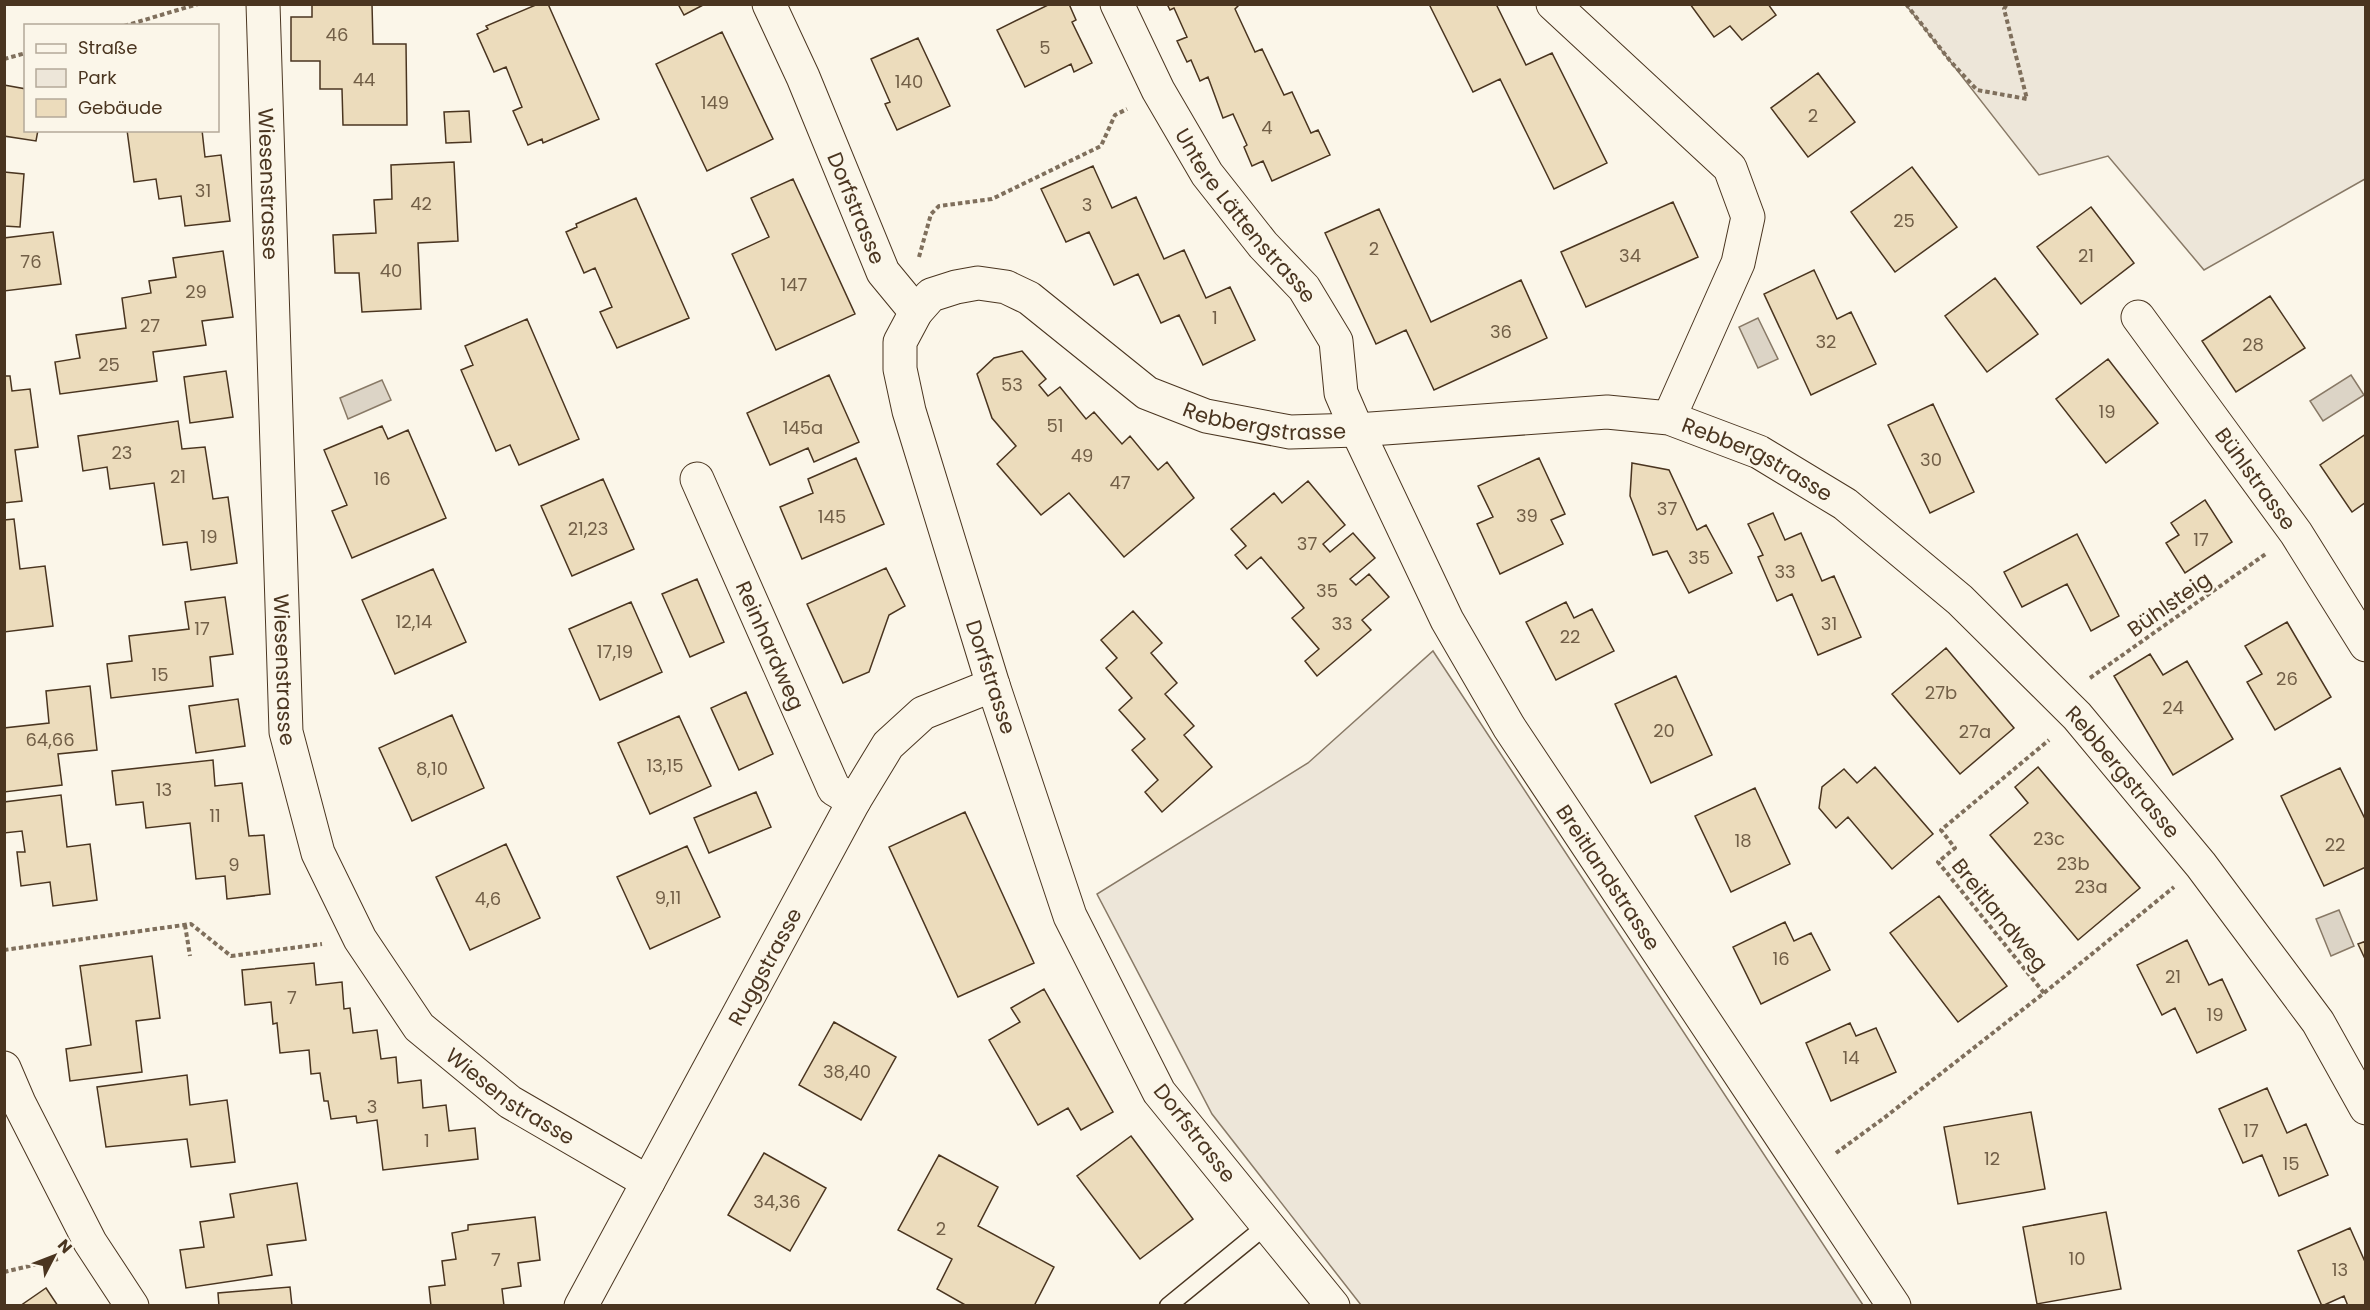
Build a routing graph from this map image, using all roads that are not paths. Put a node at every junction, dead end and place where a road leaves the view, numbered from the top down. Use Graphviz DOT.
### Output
graph roads {
  1 [pos="263,4"];
  2 [pos="770,4"];
  3 [pos="1117,4"];
  4 [pos="1553,4"];
  5 [pos="924,304"];
  6 [pos="2138,317"];
  7 [pos="1669,418"];
  8 [pos="1357,430"];
  9 [pos="697,479"];
  10 [pos="2366,645"];
  11 [pos="993,685"];
  12 [pos="855,801"];
  13 [pos="4,1068"];
  14 [pos="2366,1108"];
  15 [pos="648,1182"];
  16 [pos="1267,1225"];
  17 [pos="590,1303"];
  18 [pos="132,1305"];
  19 [pos="1168,1305"];
  20 [pos="1333,1305"];
  21 [pos="1894,1305"];
  1 -- 15 [label="street, Wiesenstrasse"];
  2 -- 5 [label="street, Dorfstrasse"];
  3 -- 8 [label="street, Untere Lättenstrasse"];
  4 -- 7 [label="street"];
  5 -- 8 [label="street, Rebbergstrasse"];
  5 -- 11 [label="street, Dorfstrasse"];
  6 -- 10 [label="street, Bühlstrasse"];
  7 -- 8 [label="street, Rebbergstrasse"];
  7 -- 14 [label="street, Rebbergstrasse"];
  8 -- 21 [label="street, Breitlandstrasse"];
  9 -- 12 [label="street, Reinhardweg"];
  11 -- 12 [label="street, Ruggstrasse"];
  11 -- 16 [label="street, Dorfstrasse"];
  12 -- 15 [label="street, Ruggstrasse"];
  13 -- 18 [label="street"];
  15 -- 17 [label="street, Ruggstrasse"];
  16 -- 19 [label="lane"];
  16 -- 20 [label="street, Dorfstrasse"];
}
